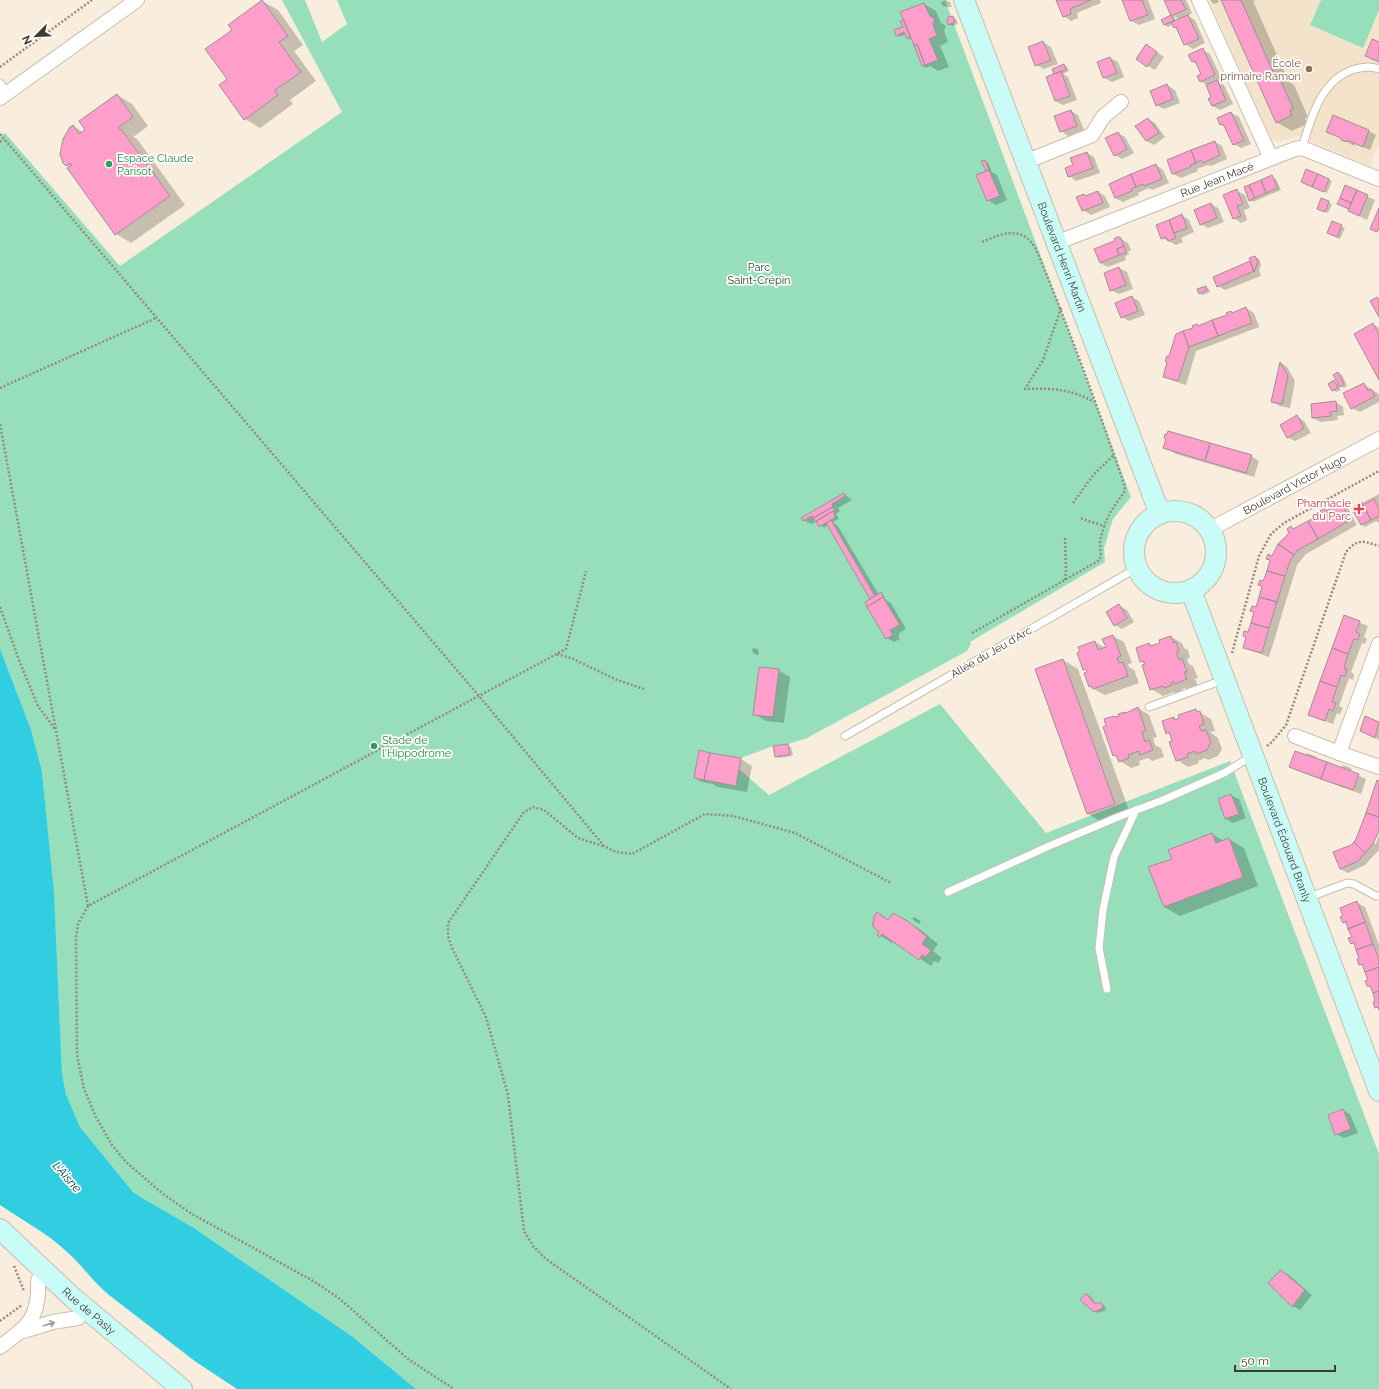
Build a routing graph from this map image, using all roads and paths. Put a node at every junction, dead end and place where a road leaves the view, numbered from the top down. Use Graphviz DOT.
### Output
graph roads {
  1 [pos="92,0"];
  2 [pos="137,0"];
  3 [pos="1200,0"];
  4 [pos="969,2"];
  5 [pos="0,67"];
  6 [pos="1379,68"];
  7 [pos="3,91"];
  8 [pos="1121,102"];
  9 [pos="0,134"];
  10 [pos="4,139"];
  11 [pos="0,142"];
  12 [pos="1302,148"];
  13 [pos="1271,158"];
  14 [pos="1025,162"];
  15 [pos="1379,179"];
  16 [pos="982,242"];
  17 [pos="1056,243"];
  18 [pos="1061,308"];
  19 [pos="156,318"];
  20 [pos="0,388"];
  21 [pos="1096,403"];
  22 [pos="0,424"];
  23 [pos="1379,439"];
  24 [pos="1114,455"];
  25 [pos="1379,471"];
  26 [pos="1073,503"];
  27 [pos="1160,514"];
  28 [pos="1080,518"];
  29 [pos="1104,526"];
  30 [pos="1210,530"];
  31 [pos="1065,538"];
  32 [pos="1379,546"];
  33 [pos="1137,568"];
  34 [pos="586,571"];
  35 [pos="1065,580"];
  36 [pos="1190,590"];
  37 [pos="0,606"];
  38 [pos="972,633"];
  39 [pos="1379,644"];
  40 [pos="557,654"];
  41 [pos="1217,659"];
  42 [pos="1225,679"];
  43 [pos="644,689"];
  44 [pos="479,696"];
  45 [pos="1149,706"];
  46 [pos="56,730"];
  47 [pos="845,736"];
  48 [pos="1294,736"];
  49 [pos="1339,752"];
  50 [pos="1254,755"];
  51 [pos="1379,767"];
  52 [pos="1136,810"];
  53 [pos="604,846"];
  54 [pos="890,883"];
  55 [pos="948,892"];
  56 [pos="1379,896"];
  57 [pos="1307,898"];
  58 [pos="88,906"];
  59 [pos="1107,989"];
  60 [pos="1373,1057"];
  61 [pos="1379,1091"];
  62 [pos="0,1230"];
  63 [pos="4,1246"];
  64 [pos="31,1287"];
  65 [pos="78,1318"];
  66 [pos="20,1332"];
  67 [pos="0,1347"];
  68 [pos="182,1389"];
  69 [pos="454,1389"];
  70 [pos="732,1389"];
  1 -- 5 [label="path"];
  2 -- 7 [label="street"];
  3 -- 13 [label="street"];
  4 -- 14 [label="street, Boulevard Henri Martin"];
  6 -- 12 [label="lane"];
  8 -- 14 [label="street"];
  9 -- 10 [label="path"];
  10 -- 11 [label="path"];
  10 -- 19 [label="path"];
  12 -- 13 [label="street, Rue Jean Macé"];
  12 -- 15 [label="street"];
  13 -- 17 [label="street, Rue Jean Macé"];
  14 -- 17 [label="street, Boulevard Henri Martin"];
  16 -- 18 [label="path"];
  17 -- 27 [label="street, Boulevard Henri Martin"];
  18 -- 21 [label="path"];
  18 -- 21 [label="path"];
  19 -- 20 [label="path"];
  19 -- 44 [label="path"];
  21 -- 24 [label="path"];
  22 -- 46 [label="path"];
  23 -- 30 [label="street, Boulevard Victor Hugo"];
  24 -- 26 [label="path"];
  24 -- 29 [label="path"];
  25 -- 41 [label="path"];
  27 -- 30 [label="street"];
  27 -- 33 [label="street"];
  28 -- 29 [label="path"];
  29 -- 35 [label="path"];
  30 -- 36 [label="street"];
  31 -- 35 [label="path"];
  32 -- 50 [label="path"];
  33 -- 36 [label="street"];
  33 -- 47 [label="lane, Allée du Jeu d'Arc"];
  34 -- 40 [label="path"];
  35 -- 38 [label="path"];
  36 -- 41 [label="street, Boulevard Édouard Branly"];
  37 -- 46 [label="path"];
  39 -- 49 [label="street"];
  40 -- 43 [label="path"];
  40 -- 44 [label="path"];
  41 -- 42 [label="street, Boulevard Édouard Branly"];
  42 -- 45 [label="lane"];
  42 -- 50 [label="street, Boulevard Édouard Branly"];
  44 -- 53 [label="path"];
  44 -- 58 [label="path"];
  46 -- 58 [label="path"];
  48 -- 49 [label="street"];
  49 -- 51 [label="street"];
  50 -- 52 [label="lane"];
  50 -- 57 [label="street, Boulevard Édouard Branly"];
  52 -- 55 [label="lane"];
  52 -- 59 [label="lane"];
  53 -- 54 [label="path"];
  53 -- 70 [label="path"];
  56 -- 57 [label="lane"];
  57 -- 60 [label="street, Boulevard Édouard Branly"];
  58 -- 69 [label="path"];
  60 -- 61 [label="street, Boulevard Édouard Branly"];
  62 -- 68 [label="street, Rue de Pasly"];
  63 -- 64 [label="street, Rue de Pasly"];
  63 -- 64 [label="path"];
  64 -- 65 [label="street, Rue de Pasly"];
  64 -- 66 [label="street"];
  66 -- 65 [label="street, one-way"];
  65 -- 68 [label="street, Rue de Pasly"];
  66 -- 67 [label="street"];
}
